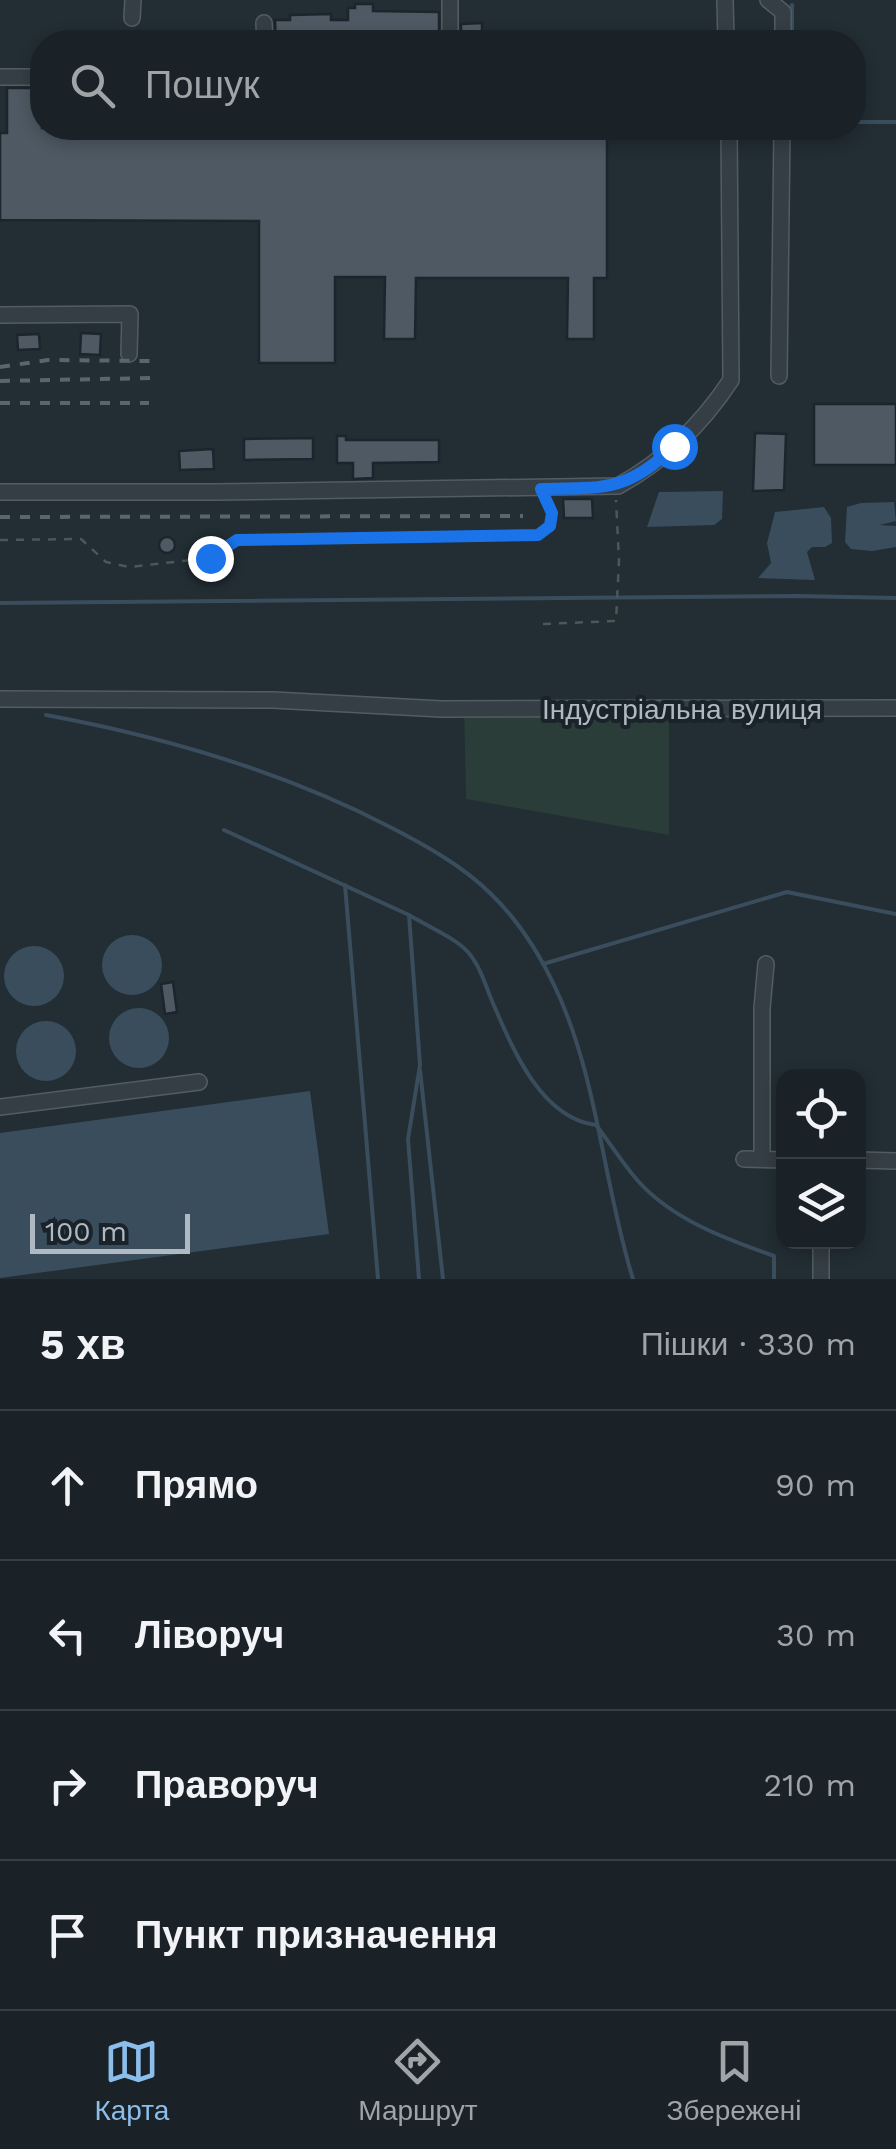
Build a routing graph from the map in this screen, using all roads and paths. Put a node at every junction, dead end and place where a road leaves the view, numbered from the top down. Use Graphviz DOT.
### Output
graph roads {
  1 [pos="132,0"];
  2 [pos="450,0"];
  3 [pos="724,0"];
  4 [pos="768,0"];
  5 [pos="132,18"];
  6 [pos="264,23"];
  7 [pos="264,30"];
  8 [pos="450,30"];
  9 [pos="725,30"];
  10 [pos="783,30"];
  11 [pos="30,77"];
  12 [pos="0,78"];
  13 [pos="728,140"];
  14 [pos="782,140"];
  15 [pos="0,315"];
  16 [pos="130,354"];
  17 [pos="779,376"];
  18 [pos="618,486"];
  19 [pos="541,489"];
  20 [pos="0,492"];
  21 [pos="0,540"];
  22 [pos="544,624"];
  23 [pos="0,698"];
  24 [pos="896,708"];
  25 [pos="766,964"];
  26 [pos="199,1082"];
  27 [pos="0,1107"];
  28 [pos="744,1159"];
  29 [pos="762,1159"];
  30 [pos="776,1160"];
  31 [pos="866,1160"];
  32 [pos="896,1160"];
  33 [pos="821,1249"];
  34 [pos="821,1279"];
  1 -- 5 [label="street"];
  2 -- 8 [label="street"];
  3 -- 9 [label="street"];
  4 -- 10 [label="street"];
  6 -- 7 [label="street"];
  11 -- 12 [label="street"];
  13 -- 18 [label="street"];
  14 -- 17 [label="street"];
  15 -- 16 [label="street"];
  18 -- 19 [label="street"];
  18 -- 22 [label="path"];
  19 -- 20 [label="street"];
  19 -- 21 [label="path"];
  23 -- 24 [label="street, Індустріальна вулиця"];
  25 -- 29 [label="street"];
  26 -- 27 [label="street"];
  28 -- 29 [label="street"];
  29 -- 30 [label="street"];
  31 -- 32 [label="street"];
  33 -- 34 [label="street"];
}
